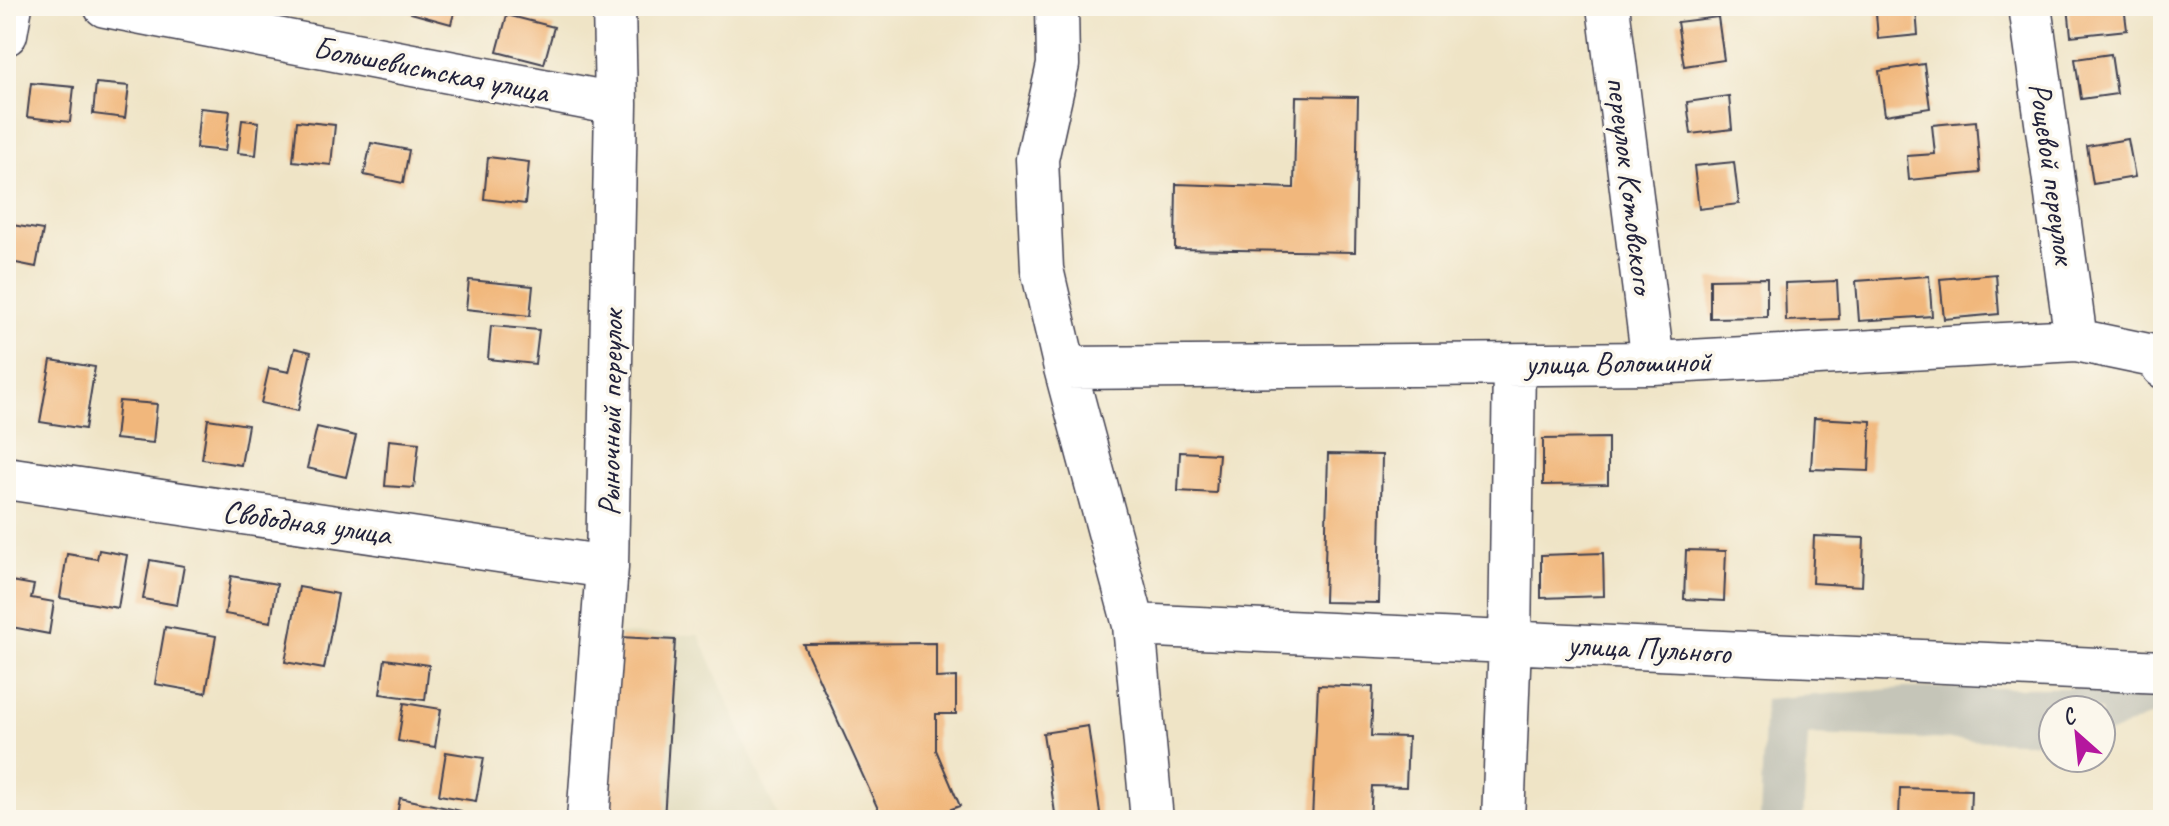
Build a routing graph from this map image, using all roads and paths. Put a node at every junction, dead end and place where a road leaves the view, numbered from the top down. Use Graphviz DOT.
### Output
graph roads {
  1 [pos="11,6"];
  2 [pos="105,6"];
  3 [pos="614,6"];
  4 [pos="1057,6"];
  5 [pos="1608,6"];
  6 [pos="2030,6"];
  7 [pos="6,34"];
  8 [pos="616,104"];
  9 [pos="2076,340"];
  10 [pos="1653,363"];
  11 [pos="1514,365"];
  12 [pos="2163,367"];
  13 [pos="1065,368"];
  14 [pos="6,478"];
  15 [pos="607,567"];
  16 [pos="1134,625"];
  17 [pos="1510,642"];
  18 [pos="2163,672"];
  19 [pos="588,820"];
  20 [pos="1152,820"];
  21 [pos="1503,820"];
  1 -- 7 [label="street"];
  2 -- 8 [label="street, Большевистская улица"];
  3 -- 8 [label="street, Рыночный переулок"];
  4 -- 13 [label="street"];
  5 -- 10 [label="street, переулок Котовского"];
  6 -- 9 [label="street, Рощевой переулок"];
  8 -- 15 [label="street, Рыночный переулок"];
  9 -- 10 [label="street, улица Волошиной"];
  9 -- 12 [label="street, улица Волошиной"];
  10 -- 11 [label="street, улица Волошиной"];
  11 -- 13 [label="street, улица Волошиной"];
  11 -- 17 [label="street"];
  13 -- 16 [label="street"];
  14 -- 15 [label="street, Свободная улица"];
  15 -- 19 [label="street, Рыночный переулок"];
  16 -- 17 [label="street, улица Пульного"];
  16 -- 20 [label="street"];
  17 -- 18 [label="street, улица Пульного"];
  17 -- 21 [label="street"];
}
